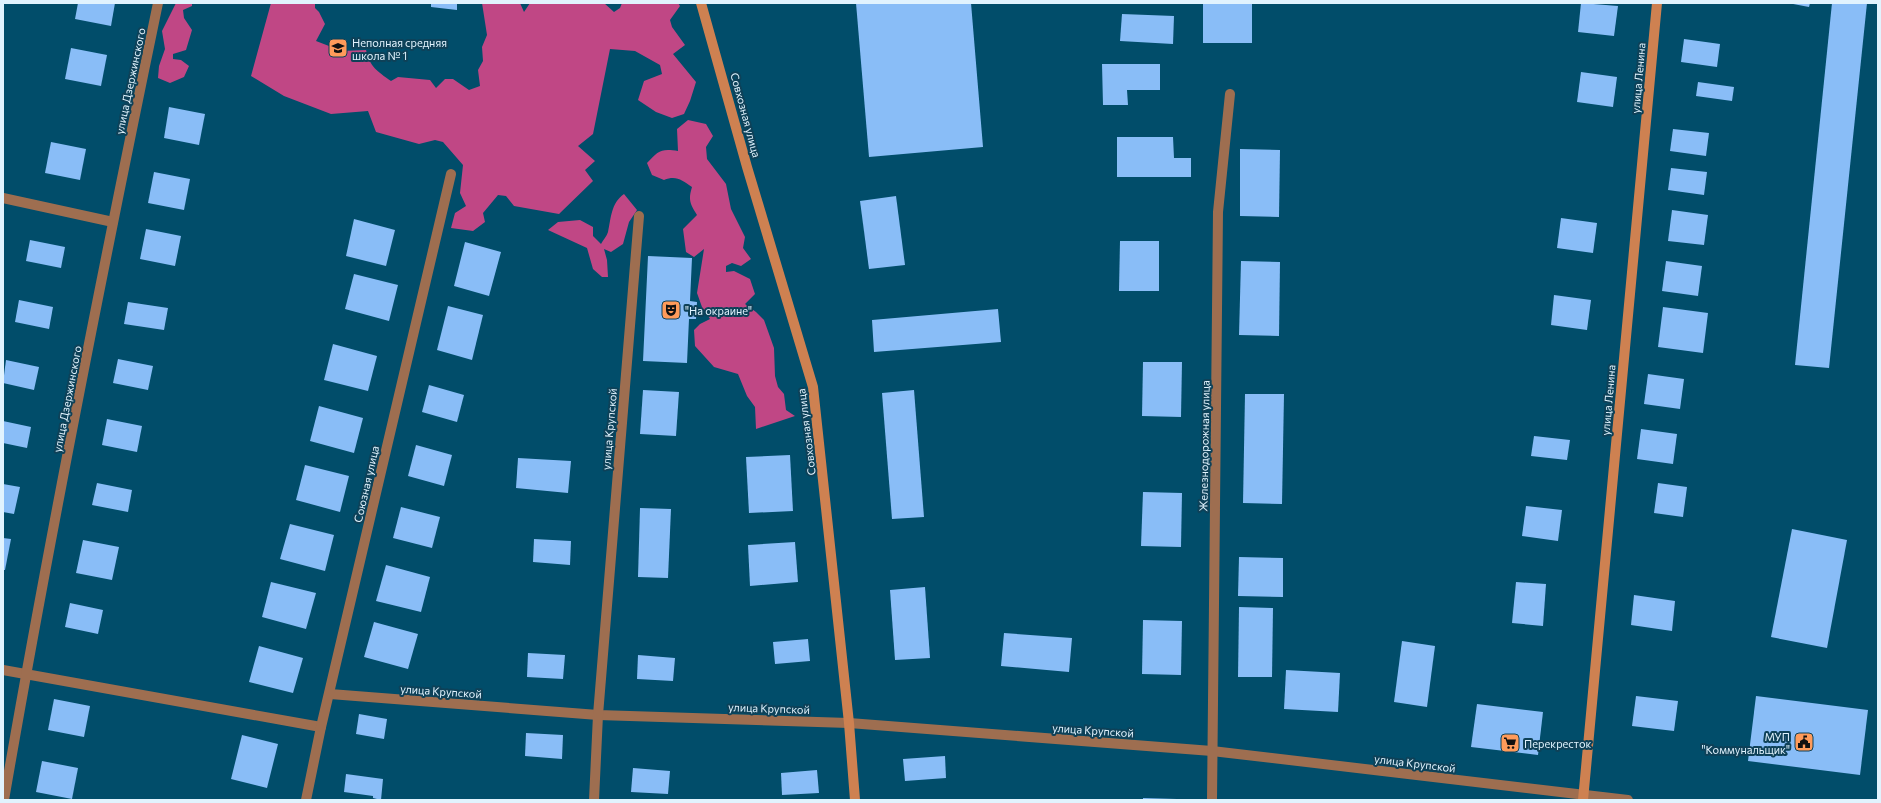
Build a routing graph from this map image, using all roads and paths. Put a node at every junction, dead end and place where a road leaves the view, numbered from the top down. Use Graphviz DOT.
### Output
graph roads {
  1 [pos="158,3"];
  2 [pos="701,3"];
  3 [pos="1657,3"];
  4 [pos="1230,94"];
  5 [pos="452,174"];
  6 [pos="3,198"];
  7 [pos="639,216"];
  8 [pos="113,222"];
  9 [pos="3,670"];
  10 [pos="26,674"];
  11 [pos="330,694"];
  12 [pos="598,715"];
  13 [pos="849,723"];
  14 [pos="321,727"];
  15 [pos="1212,751"];
  16 [pos="1583,798"];
  17 [pos="4,800"];
  18 [pos="306,800"];
  19 [pos="594,800"];
  20 [pos="855,800"];
  21 [pos="1212,800"];
  22 [pos="1628,800"];
  1 -- 8 [label="street, улица Дзержинского"];
  2 -- 13 [label="street, Совхозная улица"];
  3 -- 16 [label="street, улица Ленина"];
  4 -- 15 [label="street, Железнодорожная улица"];
  5 -- 11 [label="street, Союзная улица"];
  6 -- 8 [label="street"];
  7 -- 12 [label="street, улица Крупской"];
  8 -- 10 [label="street, улица Дзержинского"];
  9 -- 10 [label="street"];
  10 -- 14 [label="street"];
  10 -- 17 [label="street, улица Дзержинского"];
  11 -- 12 [label="street, улица Крупской"];
  11 -- 14 [label="street, Союзная улица"];
  12 -- 13 [label="street, улица Крупской"];
  12 -- 19 [label="street, улица Крупской"];
  13 -- 15 [label="street, улица Крупской"];
  13 -- 20 [label="street, Совхозная улица"];
  14 -- 18 [label="street, Союзная улица"];
  15 -- 16 [label="street, улица Крупской"];
  15 -- 21 [label="street, Железнодорожная улица"];
  16 -- 22 [label="street, улица Крупской"];
}
